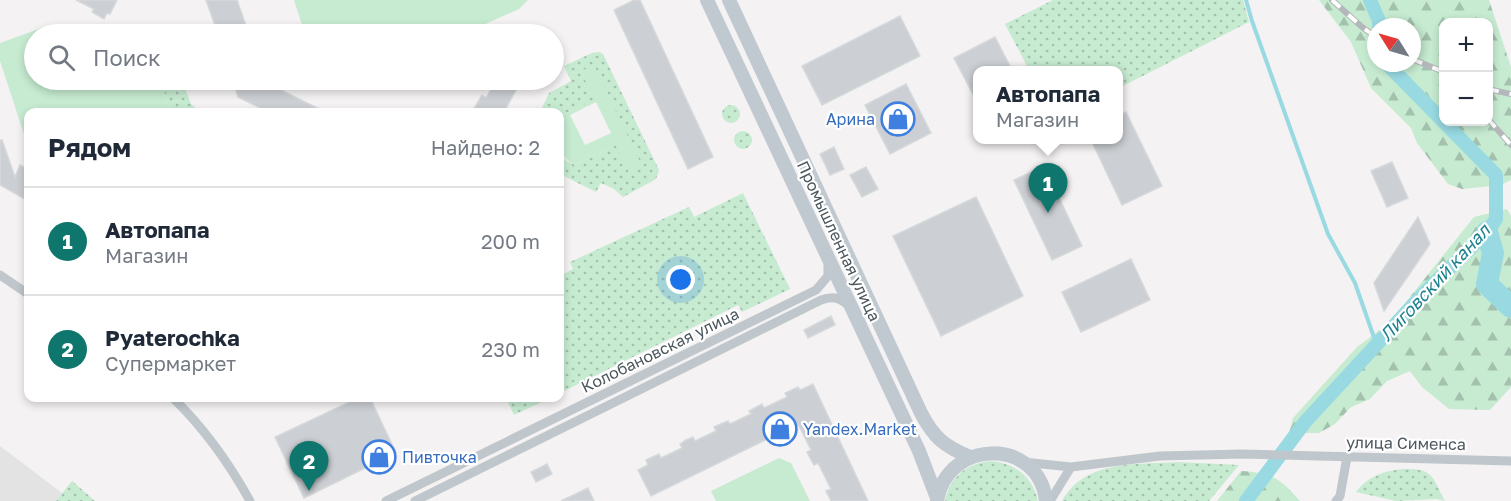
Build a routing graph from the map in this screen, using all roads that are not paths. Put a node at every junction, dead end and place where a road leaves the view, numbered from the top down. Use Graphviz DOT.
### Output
graph roads {
  1 [pos="707,0"];
  2 [pos="729,0"];
  3 [pos="829,257"];
  4 [pos="0,275"];
  5 [pos="24,291"];
  6 [pos="854,311"];
  7 [pos="177,402"];
  8 [pos="970,457"];
  9 [pos="1347,457"];
  10 [pos="1511,461"];
  11 [pos="1022,462"];
  12 [pos="1071,467"];
  13 [pos="937,499"];
  14 [pos="250,501"];
  15 [pos="386,501"];
  16 [pos="415,501"];
  17 [pos="1048,501"];
  18 [pos="1336,501"];
  1 -- 3 [label="street, Промышленная улица"];
  2 -- 8 [label="street, Промышленная улица"];
  3 -- 6 [label="street, Промышленная улица"];
  3 -- 15 [label="street, Колобановская улица"];
  4 -- 5 [label="street"];
  6 -- 13 [label="street, Промышленная улица"];
  6 -- 16 [label="street, Колобановская улица"];
  7 -- 14 [label="street"];
  8 -- 11 [label="street"];
  8 -- 13 [label="street"];
  9 -- 10 [label="street, улица Сименса"];
  9 -- 12 [label="street, улица Сименса"];
  9 -- 18 [label="street"];
  11 -- 12 [label="street, улица Сименса"];
  11 -- 17 [label="street"];
  12 -- 17 [label="street"];
}
